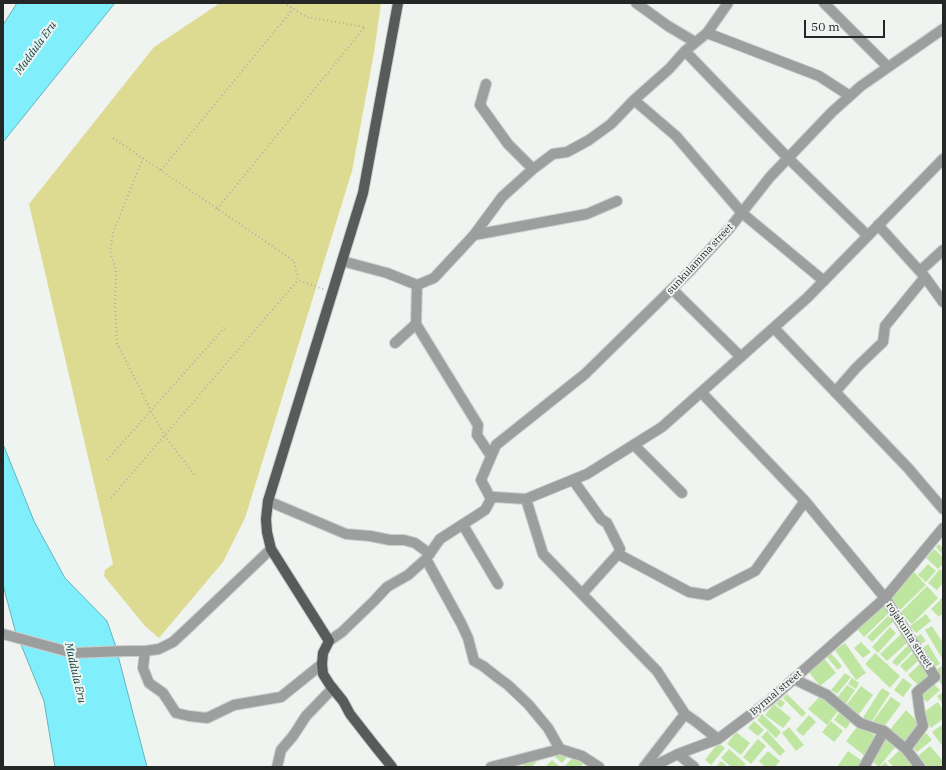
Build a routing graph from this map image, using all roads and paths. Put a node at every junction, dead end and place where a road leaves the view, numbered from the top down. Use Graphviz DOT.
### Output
graph roads {
  1 [pos="284,3"];
  2 [pos="398,3"];
  3 [pos="636,3"];
  4 [pos="728,3"];
  5 [pos="824,3"];
  6 [pos="293,9"];
  7 [pos="943,29"];
  8 [pos="707,33"];
  9 [pos="695,42"];
  10 [pos="685,51"];
  11 [pos="888,66"];
  12 [pos="486,84"];
  13 [pos="850,96"];
  14 [pos="634,100"];
  15 [pos="113,138"];
  16 [pos="143,158"];
  17 [pos="788,158"];
  18 [pos="943,159"];
  19 [pos="533,168"];
  20 [pos="161,170"];
  21 [pos="617,201"];
  22 [pos="217,209"];
  23 [pos="742,213"];
  24 [pos="878,225"];
  25 [pos="474,235"];
  26 [pos="868,236"];
  27 [pos="943,250"];
  28 [pos="342,261"];
  29 [pos="923,274"];
  30 [pos="298,280"];
  31 [pos="824,281"];
  32 [pos="417,285"];
  33 [pos="672,289"];
  34 [pos="332,292"];
  35 [pos="943,302"];
  36 [pos="416,324"];
  37 [pos="226,326"];
  38 [pos="774,328"];
  39 [pos="395,343"];
  40 [pos="741,357"];
  41 [pos="701,392"];
  42 [pos="835,392"];
  43 [pos="151,411"];
  44 [pos="165,436"];
  45 [pos="634,445"];
  46 [pos="491,456"];
  47 [pos="107,460"];
  48 [pos="196,477"];
  49 [pos="573,480"];
  50 [pos="682,493"];
  51 [pos="111,498"];
  52 [pos="491,499"];
  53 [pos="526,499"];
  54 [pos="268,501"];
  55 [pos="805,501"];
  56 [pos="943,509"];
  57 [pos="463,525"];
  58 [pos="943,528"];
  59 [pos="271,549"];
  60 [pos="618,554"];
  61 [pos="428,556"];
  62 [pos="498,584"];
  63 [pos="582,594"];
  64 [pos="885,598"];
  65 [pos="3,634"];
  66 [pos="329,641"];
  67 [pos="145,651"];
  68 [pos="322,664"];
  69 [pos="794,679"];
  70 [pos="333,688"];
  71 [pos="685,714"];
  72 [pos="884,731"];
  73 [pos="718,739"];
  74 [pos="560,749"];
  75 [pos="906,749"];
  76 [pos="678,754"];
  77 [pos="277,767"];
  78 [pos="392,767"];
  79 [pos="491,767"];
  80 [pos="599,767"];
  81 [pos="644,767"];
  82 [pos="652,767"];
  83 [pos="694,767"];
  84 [pos="864,767"];
  85 [pos="920,767"];
  1 -- 6 [label="path"];
  2 -- 28 [label="main road"];
  3 -- 9 [label="street"];
  4 -- 8 [label="street"];
  5 -- 11 [label="street"];
  6 -- 20 [label="path"];
  6 -- 22 [label="path"];
  7 -- 11 [label="street, sunkulamma street"];
  8 -- 9 [label="street"];
  8 -- 13 [label="street"];
  9 -- 10 [label="street"];
  10 -- 14 [label="street"];
  10 -- 17 [label="street"];
  11 -- 13 [label="street, sunkulamma street"];
  12 -- 19 [label="street"];
  13 -- 17 [label="street, sunkulamma street"];
  14 -- 19 [label="street"];
  14 -- 23 [label="street"];
  15 -- 16 [label="path"];
  16 -- 20 [label="path"];
  16 -- 43 [label="path"];
  17 -- 23 [label="street, sunkulamma street"];
  17 -- 26 [label="street"];
  18 -- 24 [label="street"];
  19 -- 25 [label="street"];
  20 -- 22 [label="path"];
  21 -- 25 [label="street"];
  22 -- 30 [label="path"];
  23 -- 31 [label="street"];
  23 -- 33 [label="street, sunkulamma street"];
  24 -- 26 [label="street"];
  24 -- 29 [label="street"];
  25 -- 32 [label="street"];
  26 -- 31 [label="street"];
  27 -- 29 [label="street"];
  28 -- 32 [label="street"];
  28 -- 34 [label="main road"];
  29 -- 35 [label="street"];
  29 -- 42 [label="street"];
  30 -- 34 [label="path"];
  30 -- 44 [label="path"];
  31 -- 38 [label="street"];
  32 -- 36 [label="street"];
  33 -- 40 [label="street"];
  33 -- 46 [label="street, sunkulamma street"];
  34 -- 54 [label="main road"];
  36 -- 39 [label="street"];
  36 -- 46 [label="street"];
  37 -- 43 [label="path"];
  38 -- 40 [label="street"];
  38 -- 42 [label="street"];
  40 -- 41 [label="street"];
  41 -- 45 [label="street"];
  41 -- 55 [label="street"];
  42 -- 56 [label="street"];
  43 -- 44 [label="path"];
  43 -- 47 [label="path"];
  44 -- 48 [label="path"];
  44 -- 51 [label="path"];
  45 -- 49 [label="street"];
  45 -- 50 [label="street"];
  46 -- 52 [label="street, sunkulamma street"];
  49 -- 53 [label="street"];
  49 -- 60 [label="street"];
  52 -- 53 [label="street"];
  52 -- 57 [label="street"];
  53 -- 63 [label="street"];
  54 -- 59 [label="main road"];
  54 -- 61 [label="street"];
  55 -- 60 [label="street"];
  55 -- 64 [label="street"];
  57 -- 61 [label="street"];
  57 -- 62 [label="street"];
  58 -- 64 [label="street, rojakunta street"];
  59 -- 66 [label="main road"];
  59 -- 67 [label="street"];
  60 -- 63 [label="street"];
  61 -- 66 [label="street"];
  61 -- 74 [label="street"];
  63 -- 71 [label="street"];
  64 -- 69 [label="street, Byrmal street"];
  64 -- 75 [label="street, rojakunta street"];
  65 -- 67 [label="street"];
  66 -- 68 [label="main road"];
  67 -- 68 [label="street"];
  68 -- 70 [label="main road"];
  69 -- 72 [label="street"];
  69 -- 73 [label="street, Byrmal street"];
  70 -- 77 [label="street"];
  70 -- 78 [label="main road"];
  71 -- 73 [label="street"];
  71 -- 81 [label="street"];
  72 -- 75 [label="street"];
  72 -- 84 [label="street"];
  73 -- 76 [label="street, Byrmal street"];
  74 -- 79 [label="street"];
  74 -- 80 [label="street"];
  75 -- 85 [label="street"];
  76 -- 82 [label="street, Byrmal street"];
  76 -- 83 [label="street"];
}
